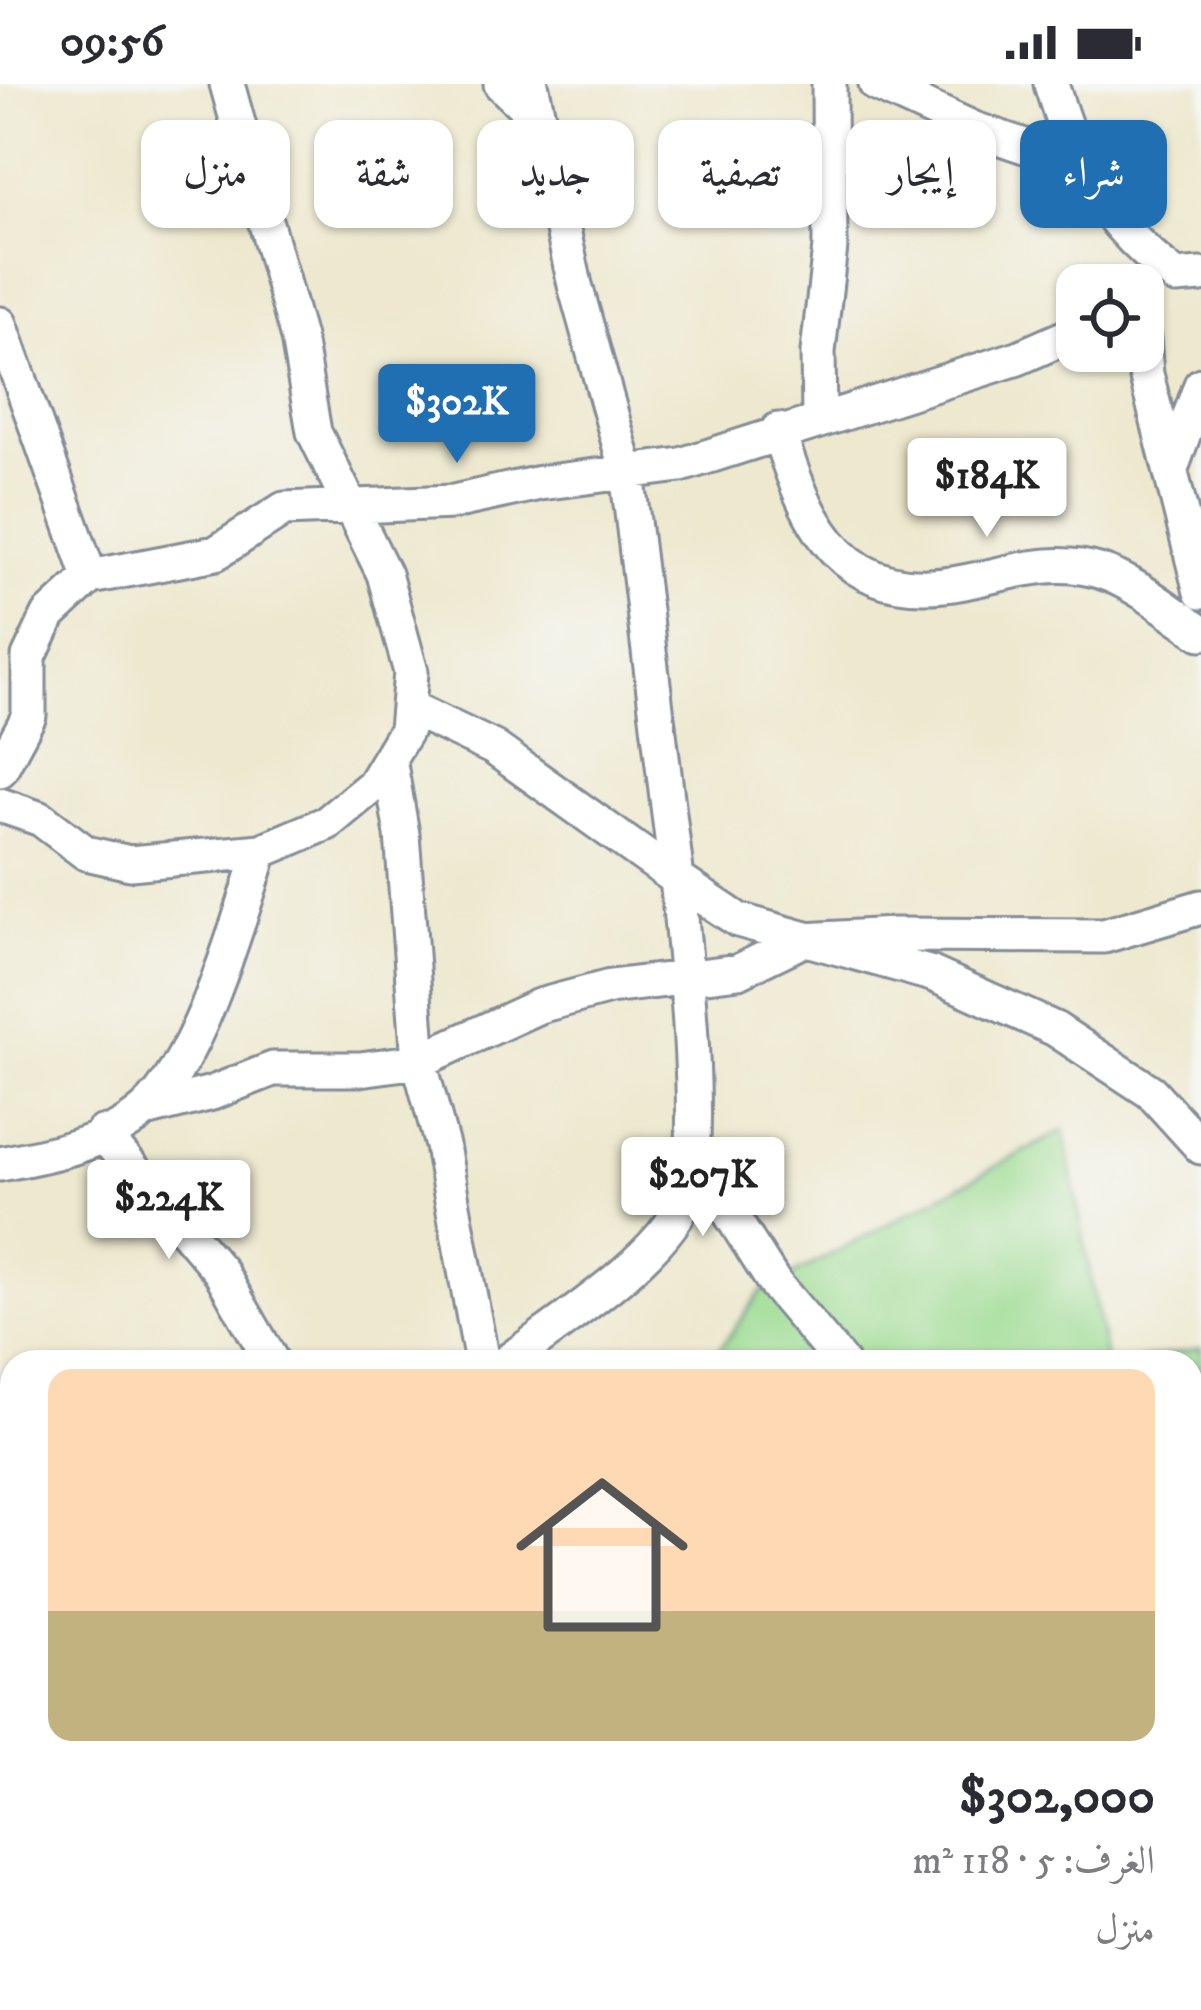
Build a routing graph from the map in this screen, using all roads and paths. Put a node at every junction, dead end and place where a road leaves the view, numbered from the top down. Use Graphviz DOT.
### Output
graph roads {
  1 [pos="226,84"];
  2 [pos="501,84"];
  3 [pos="531,84"];
  4 [pos="829,84"];
  5 [pos="876,84"];
  6 [pos="1051,84"];
  7 [pos="539,120"];
  8 [pos="1062,120"];
  9 [pos="1020,144"];
  10 [pos="563,228"];
  11 [pos="1118,228"];
  12 [pos="1140,264"];
  13 [pos="1164,274"];
  14 [pos="1201,275"];
  15 [pos="0,324"];
  16 [pos="1056,341"];
  17 [pos="1146,372"];
  18 [pos="1201,385"];
  19 [pos="819,418"];
  20 [pos="778,430"];
  21 [pos="1171,469"];
  22 [pos="627,472"];
  23 [pos="350,502"];
  24 [pos="90,578"];
  25 [pos="1201,592"];
  26 [pos="1201,633"];
  27 [pos="408,706"];
  28 [pos="389,758"];
  29 [pos="0,770"];
  30 [pos="0,806"];
  31 [pos="261,851"];
  32 [pos="676,879"];
  33 [pos="1201,908"];
  34 [pos="803,940"];
  35 [pos="685,980"];
  36 [pos="419,1061"];
  37 [pos="145,1110"];
  38 [pos="102,1133"];
  39 [pos="1201,1147"];
  40 [pos="693,1155"];
  41 [pos="0,1165"];
  42 [pos="265,1350"];
  43 [pos="480,1350"];
  44 [pos="523,1350"];
  45 [pos="831,1350"];
  1 -- 23 [label="street"];
  2 -- 7 [label="street"];
  3 -- 7 [label="street"];
  4 -- 19 [label="street"];
  5 -- 9 [label="street"];
  6 -- 8 [label="street"];
  10 -- 22 [label="street"];
  11 -- 12 [label="street"];
  13 -- 14 [label="street"];
  15 -- 24 [label="street"];
  16 -- 19 [label="street"];
  17 -- 21 [label="street"];
  18 -- 21 [label="street"];
  19 -- 20 [label="street"];
  20 -- 22 [label="street"];
  20 -- 26 [label="street"];
  21 -- 25 [label="street"];
  22 -- 23 [label="street"];
  22 -- 32 [label="street"];
  23 -- 24 [label="street"];
  23 -- 27 [label="street"];
  24 -- 29 [label="street"];
  27 -- 28 [label="street"];
  27 -- 32 [label="street"];
  28 -- 31 [label="street"];
  28 -- 36 [label="street"];
  30 -- 31 [label="street"];
  31 -- 37 [label="street"];
  32 -- 34 [label="street"];
  32 -- 35 [label="street"];
  33 -- 34 [label="street"];
  34 -- 35 [label="street"];
  34 -- 39 [label="street"];
  35 -- 36 [label="street"];
  35 -- 40 [label="street"];
  36 -- 37 [label="street"];
  36 -- 43 [label="street"];
  37 -- 38 [label="street"];
  38 -- 41 [label="street"];
  38 -- 42 [label="street"];
  40 -- 44 [label="street"];
  40 -- 45 [label="street"];
}
